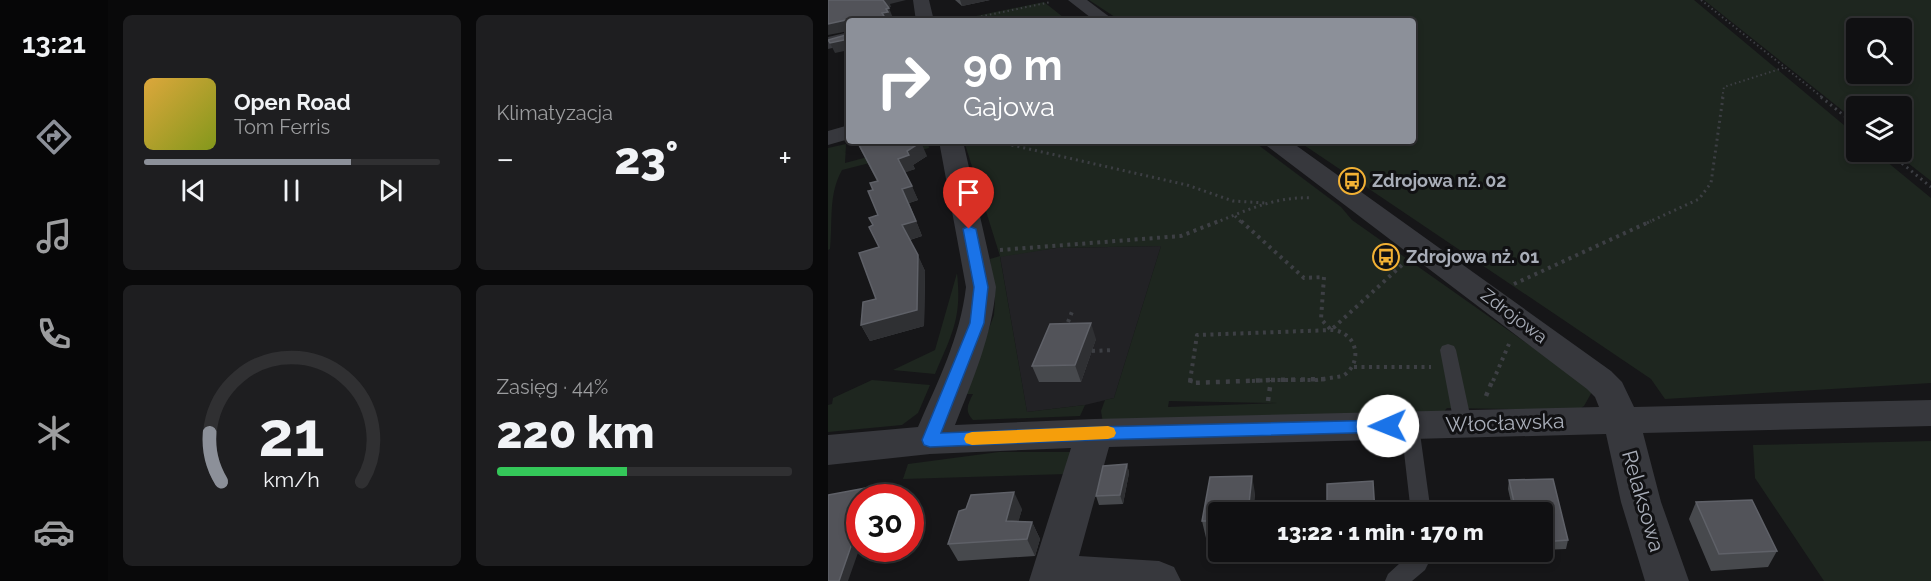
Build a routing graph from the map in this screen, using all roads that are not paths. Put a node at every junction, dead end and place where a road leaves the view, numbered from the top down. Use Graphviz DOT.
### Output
graph roads {
  1 [pos="921,0"];
  2 [pos="1076,0"];
  3 [pos="924,18"];
  4 [pos="1102,18"];
  5 [pos="846,39"];
  6 [pos="828,43"];
  7 [pos="846,133"];
  8 [pos="828,138"];
  9 [pos="952,144"];
  10 [pos="1279,144"];
  11 [pos="1450,358"];
  12 [pos="1460,411"];
  13 [pos="1931,413"];
  14 [pos="1622,419"];
  15 [pos="1410,426"];
  16 [pos="1094,433"];
  17 [pos="930,440"];
  18 [pos="828,450"];
  19 [pos="1420,502"];
  20 [pos="1418,562"];
  21 [pos="1052,577"];
  22 [pos="1159,581"];
  23 [pos="1396,581"];
  24 [pos="1667,581"];
  1 -- 3 [label="street"];
  2 -- 4 [label="street"];
  5 -- 6 [label="street"];
  7 -- 8 [label="street"];
  9 -- 17 [label="street"];
  10 -- 14 [label="street, Zdrojowa"];
  11 -- 12 [label="lane"];
  12 -- 14 [label="street, Włocławska"];
  12 -- 15 [label="street, Włocławska"];
  13 -- 14 [label="street, Włocławska"];
  14 -- 24 [label="street, Relaksowa"];
  15 -- 16 [label="street, Włocławska"];
  15 -- 19 [label="lane"];
  16 -- 17 [label="street, Włocławska"];
  16 -- 21 [label="street"];
  17 -- 18 [label="street, Włocławska"];
  20 -- 23 [label="lane"];
  21 -- 22 [label="street"];
}
